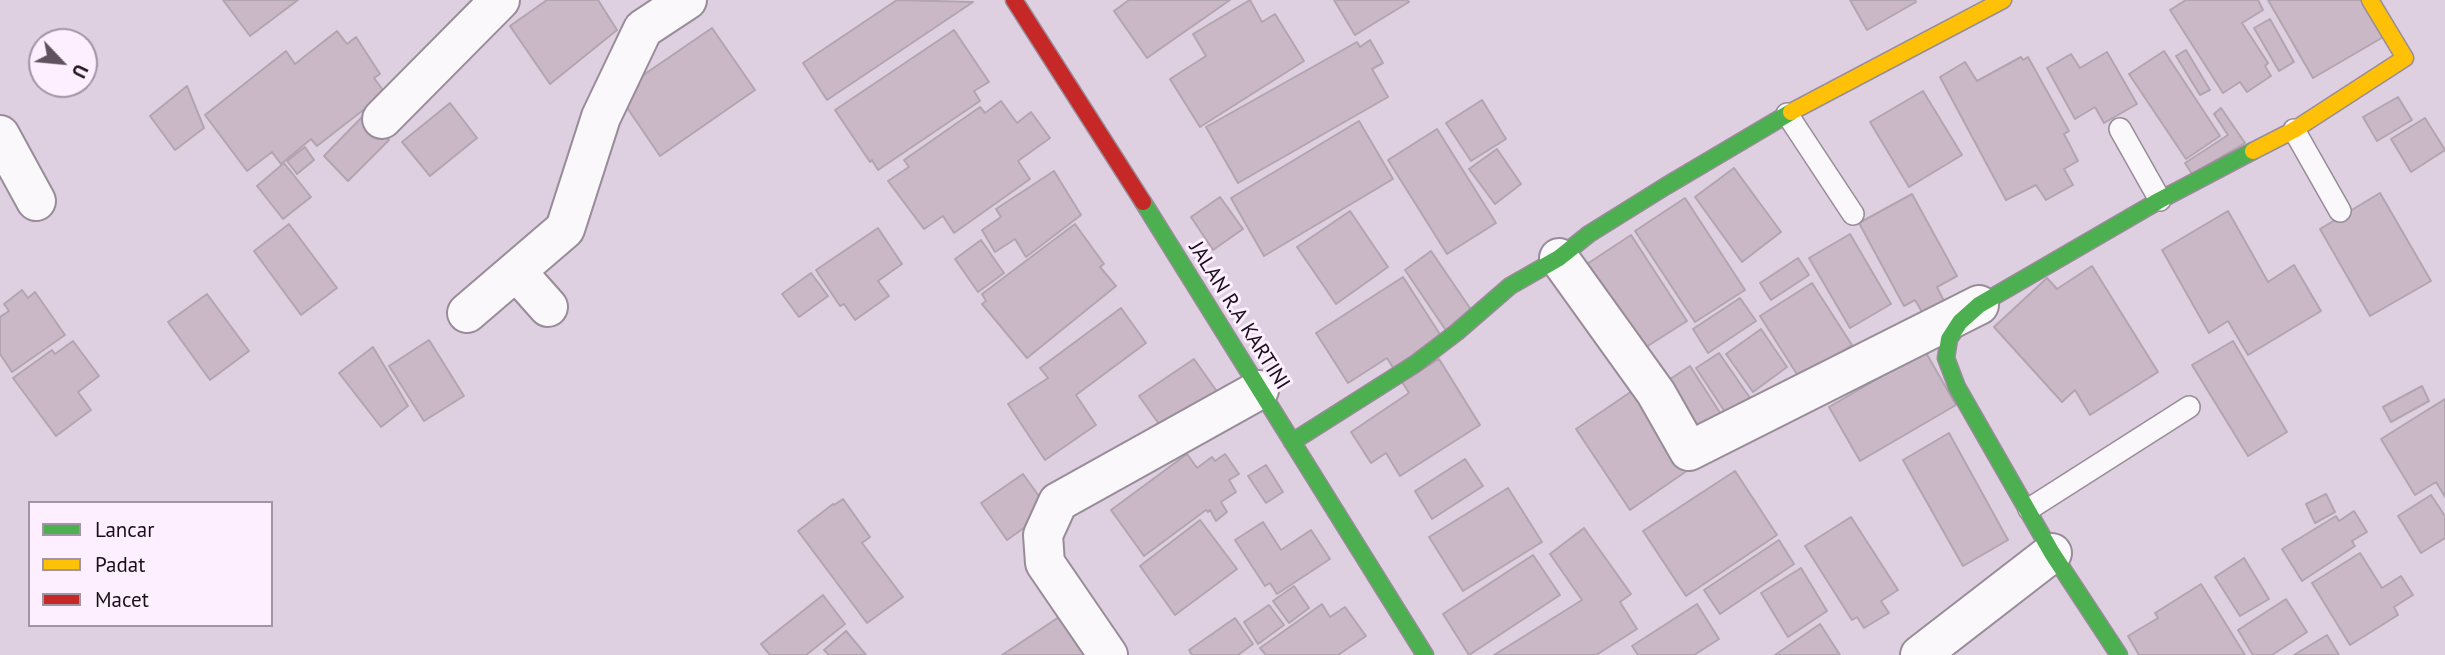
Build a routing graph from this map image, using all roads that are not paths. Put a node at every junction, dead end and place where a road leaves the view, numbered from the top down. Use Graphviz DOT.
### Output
graph roads {
  1 [pos="500,0"];
  2 [pos="687,0"];
  3 [pos="1014,0"];
  4 [pos="2003,0"];
  5 [pos="2370,0"];
  6 [pos="1787,114"];
  7 [pos="382,119"];
  8 [pos="2120,129"];
  9 [pos="2294,130"];
  10 [pos="0,135"];
  11 [pos="2160,200"];
  12 [pos="36,201"];
  13 [pos="2340,211"];
  14 [pos="1853,214"];
  15 [pos="1559,258"];
  16 [pos="516,271"];
  17 [pos="1979,305"];
  18 [pos="548,307"];
  19 [pos="467,313"];
  20 [pos="1259,390"];
  21 [pos="2189,407"];
  22 [pos="1292,442"];
  23 [pos="2029,509"];
  24 [pos="2052,553"];
  25 [pos="1108,655"];
  26 [pos="1425,655"];
  27 [pos="1920,655"];
  28 [pos="2119,655"];
  1 -- 7 [label="street"];
  2 -- 16 [label="street"];
  3 -- 20 [label="street, JALAN R.A KARTINI"];
  4 -- 6 [label="street"];
  5 -- 9 [label="street"];
  6 -- 14 [label="lane"];
  6 -- 15 [label="street"];
  8 -- 11 [label="lane"];
  9 -- 11 [label="street"];
  9 -- 13 [label="lane"];
  10 -- 12 [label="street"];
  11 -- 17 [label="street"];
  15 -- 17 [label="street"];
  15 -- 22 [label="street"];
  16 -- 18 [label="street"];
  16 -- 19 [label="street"];
  17 -- 23 [label="street"];
  20 -- 22 [label="street, JALAN R.A KARTINI"];
  20 -- 25 [label="street"];
  21 -- 23 [label="lane"];
  22 -- 26 [label="street, JALAN R.A KARTINI"];
  23 -- 24 [label="street"];
  24 -- 27 [label="street"];
  24 -- 28 [label="street"];
}
